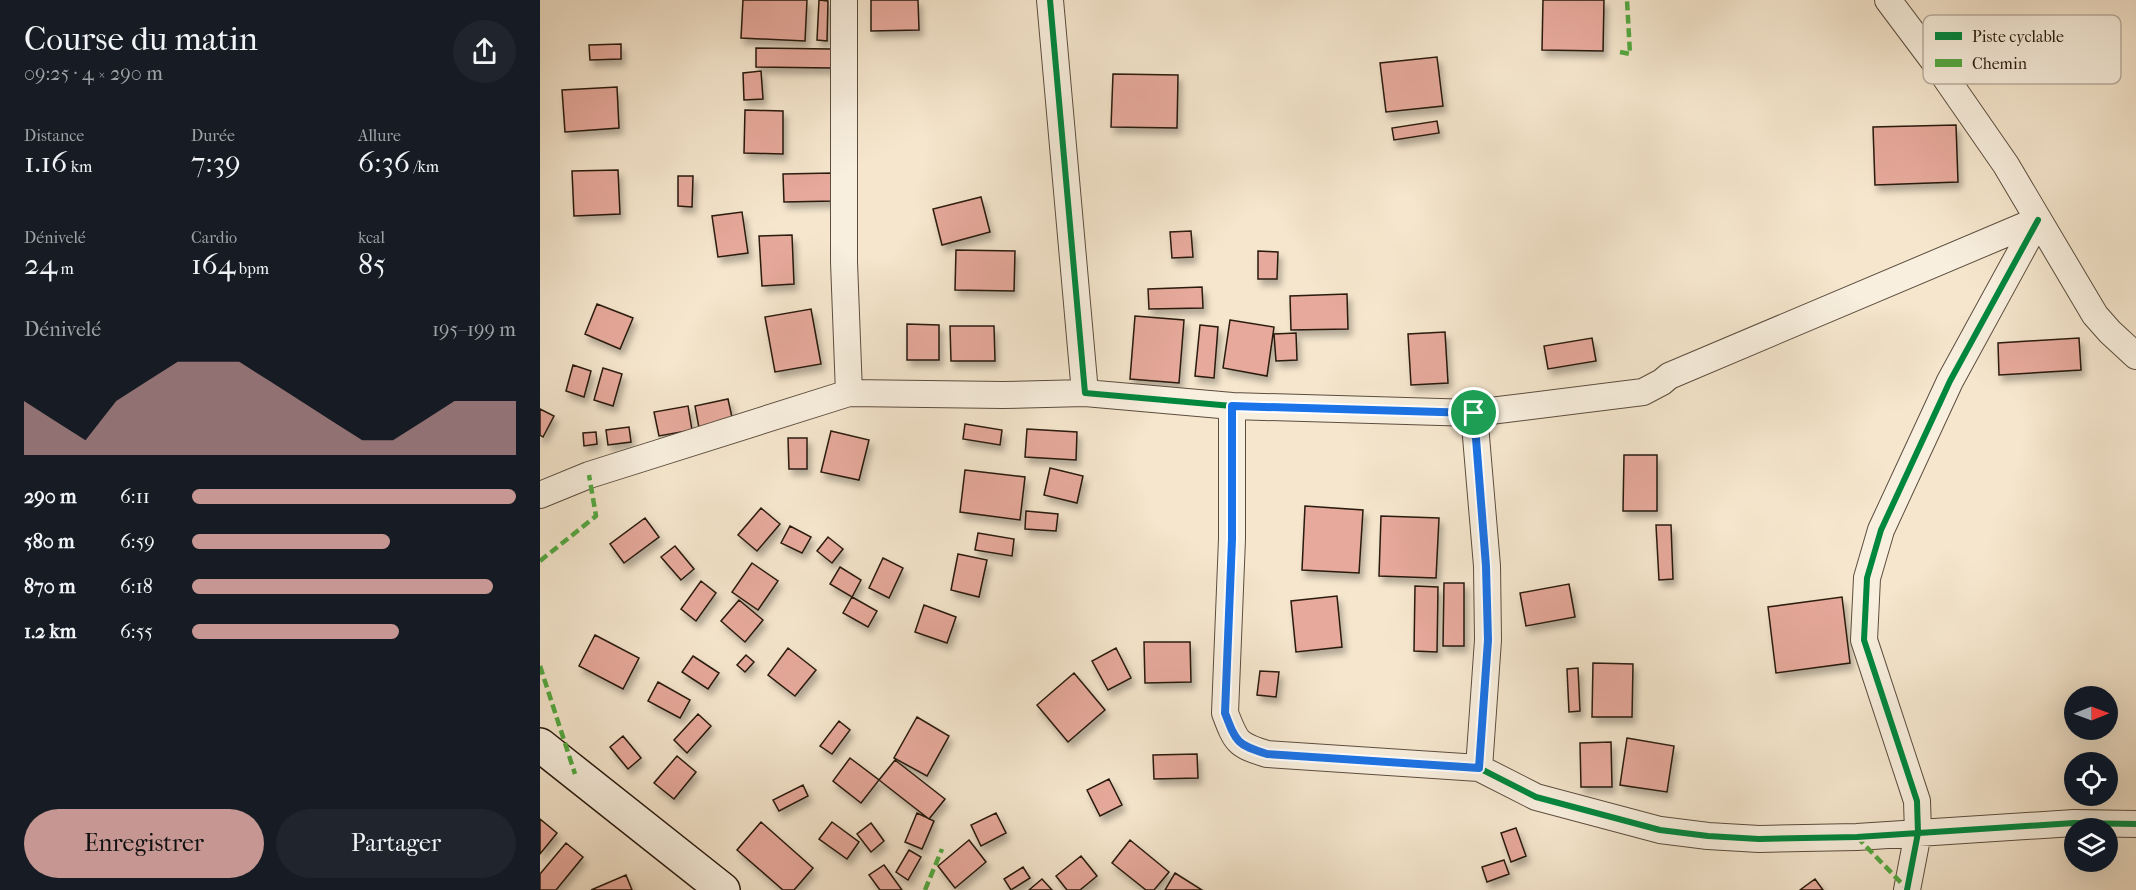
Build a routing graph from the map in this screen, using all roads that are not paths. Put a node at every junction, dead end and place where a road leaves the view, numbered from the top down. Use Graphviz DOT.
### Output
graph roads {
  1 [pos="844,0"];
  2 [pos="1050,0"];
  3 [pos="1888,0"];
  4 [pos="1923,46"];
  5 [pos="1951,84"];
  6 [pos="2038,220"];
  7 [pos="2136,356"];
  8 [pos="849,393"];
  9 [pos="1085,393"];
  10 [pos="1232,406"];
  11 [pos="1474,413"];
  12 [pos="540,495"];
  13 [pos="540,745"];
  14 [pos="1479,768"];
  15 [pos="2136,825"];
  16 [pos="1918,833"];
  17 [pos="723,890"];
  18 [pos="1907,890"];
  1 -- 8 [label="street"];
  2 -- 9 [label="street"];
  3 -- 4 [label="street"];
  5 -- 6 [label="street"];
  6 -- 7 [label="street"];
  6 -- 11 [label="street"];
  6 -- 16 [label="street"];
  8 -- 9 [label="street"];
  8 -- 12 [label="street"];
  9 -- 10 [label="street"];
  10 -- 11 [label="street"];
  10 -- 14 [label="street"];
  11 -- 14 [label="street"];
  13 -- 17 [label="street"];
  14 -- 16 [label="street"];
  15 -- 16 [label="street"];
  16 -- 18 [label="street"];
}
